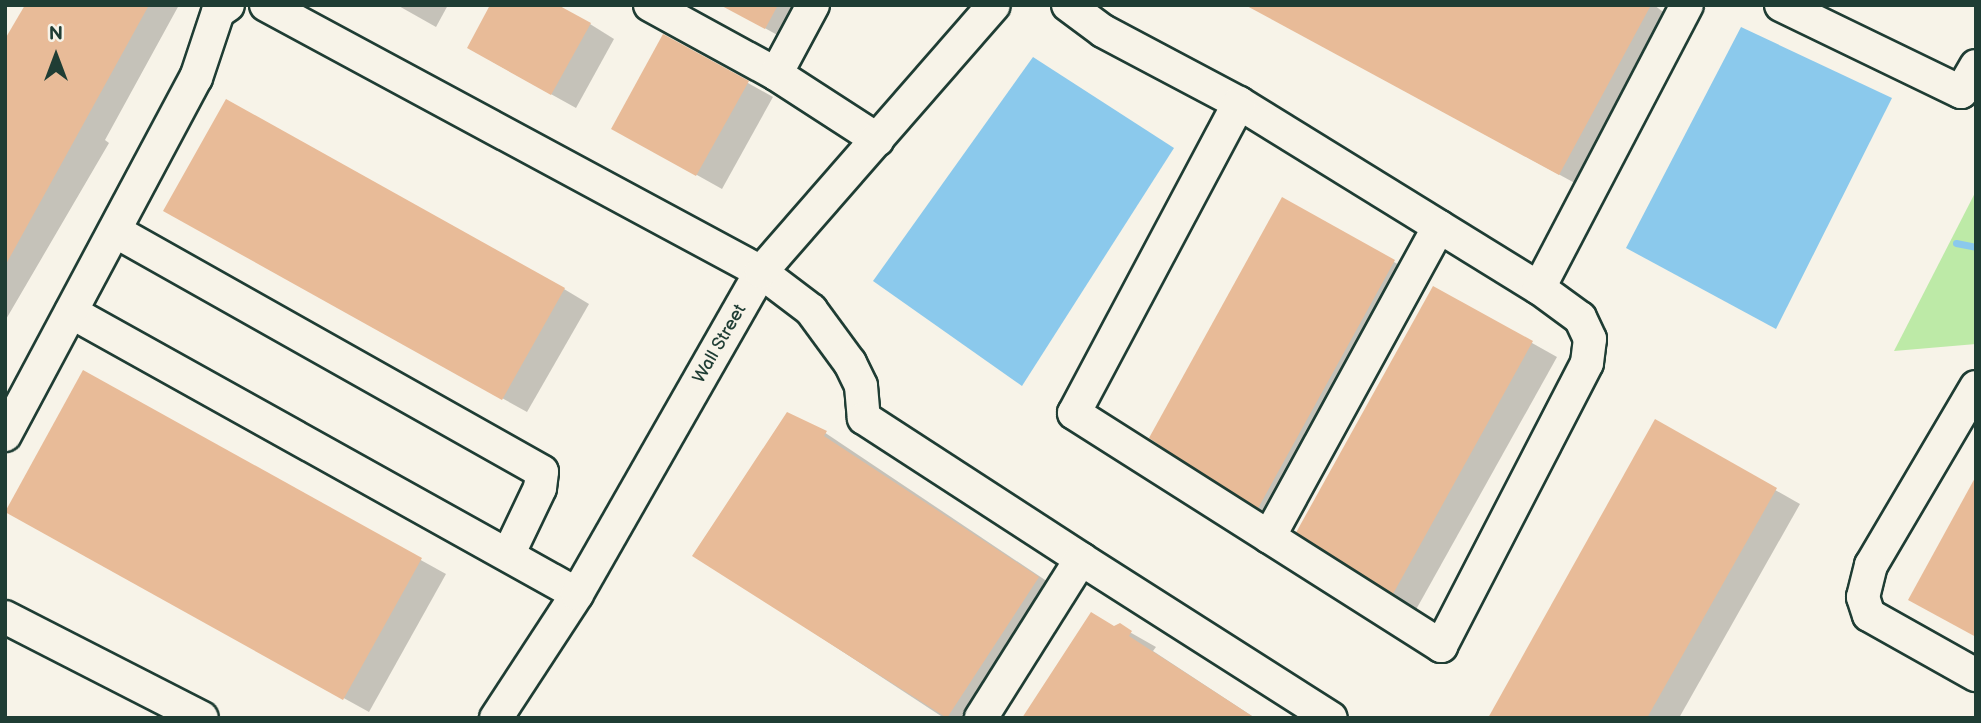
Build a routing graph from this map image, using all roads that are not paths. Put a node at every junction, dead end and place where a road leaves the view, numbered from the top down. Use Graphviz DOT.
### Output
graph roads {
  1 [pos="228,5"];
  2 [pos="266,5"];
  3 [pos="650,5"];
  4 [pos="813,5"];
  5 [pos="994,5"];
  6 [pos="1068,5"];
  7 [pos="1688,5"];
  8 [pos="1781,5"];
  9 [pos="1976,66"];
  10 [pos="776,74"];
  11 [pos="1239,103"];
  12 [pos="878,140"];
  13 [pos="1439,227"];
  14 [pos="115,230"];
  15 [pos="761,272"];
  16 [pos="1539,288"];
  17 [pos="71,312"];
  18 [pos="1976,387"];
  19 [pos="5,435"];
  20 [pos="1269,537"];
  21 [pos="508,555"];
  22 [pos="1081,559"];
  23 [pos="578,594"];
  24 [pos="5,617"];
  25 [pos="1976,675"];
  26 [pos="202,718"];
  27 [pos="496,718"];
  28 [pos="981,718"];
  29 [pos="1331,718"];
  1 -- 14 [label="street"];
  2 -- 15 [label="street"];
  3 -- 10 [label="street"];
  4 -- 10 [label="street"];
  5 -- 12 [label="street, Wall Street"];
  6 -- 11 [label="street"];
  7 -- 16 [label="street"];
  8 -- 9 [label="street"];
  10 -- 12 [label="street"];
  11 -- 13 [label="street"];
  11 -- 20 [label="street"];
  12 -- 15 [label="street, Wall Street"];
  13 -- 16 [label="street"];
  13 -- 20 [label="street"];
  14 -- 17 [label="street"];
  14 -- 21 [label="street"];
  15 -- 22 [label="street"];
  15 -- 23 [label="street, Wall Street"];
  16 -- 20 [label="street"];
  17 -- 19 [label="street"];
  17 -- 21 [label="street"];
  18 -- 25 [label="street"];
  21 -- 23 [label="street"];
  22 -- 28 [label="street"];
  22 -- 29 [label="street"];
  23 -- 27 [label="street, Wall Street"];
  24 -- 26 [label="street"];
}
